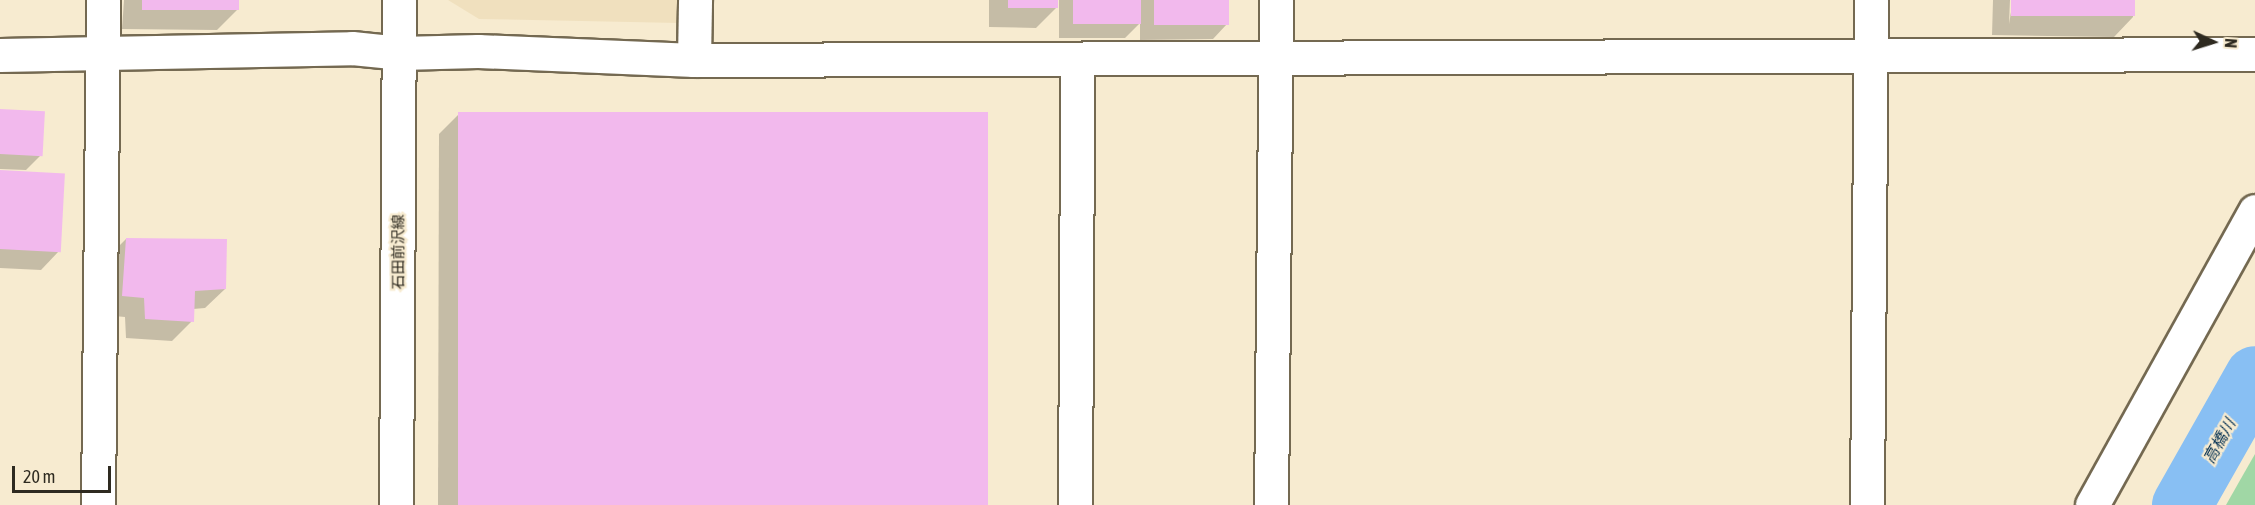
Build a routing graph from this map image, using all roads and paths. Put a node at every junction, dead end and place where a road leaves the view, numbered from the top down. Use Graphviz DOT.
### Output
graph roads {
  1 [pos="103,0"];
  2 [pos="399,0"];
  3 [pos="695,0"];
  4 [pos="1275,0"];
  5 [pos="1871,0"];
  6 [pos="400,53"];
  7 [pos="1871,54"];
  8 [pos="2255,54"];
  9 [pos="0,55"];
  10 [pos="102,55"];
  11 [pos="1275,58"];
  12 [pos="1077,59"];
  13 [pos="694,60"];
  14 [pos="2255,211"];
  15 [pos="98,505"];
  16 [pos="396,505"];
  17 [pos="1075,505"];
  18 [pos="1271,505"];
  19 [pos="1867,505"];
  20 [pos="2092,505"];
  1 -- 10 [label="street"];
  2 -- 6 [label="street, 石田前沢線"];
  3 -- 13 [label="street"];
  4 -- 11 [label="street"];
  5 -- 7 [label="street"];
  6 -- 10 [label="street"];
  6 -- 13 [label="street"];
  6 -- 16 [label="street, 石田前沢線"];
  7 -- 8 [label="street"];
  7 -- 11 [label="street"];
  7 -- 19 [label="street"];
  9 -- 10 [label="street"];
  10 -- 15 [label="street"];
  11 -- 12 [label="street"];
  11 -- 18 [label="street"];
  12 -- 13 [label="street"];
  12 -- 17 [label="street"];
  14 -- 20 [label="street"];
}
